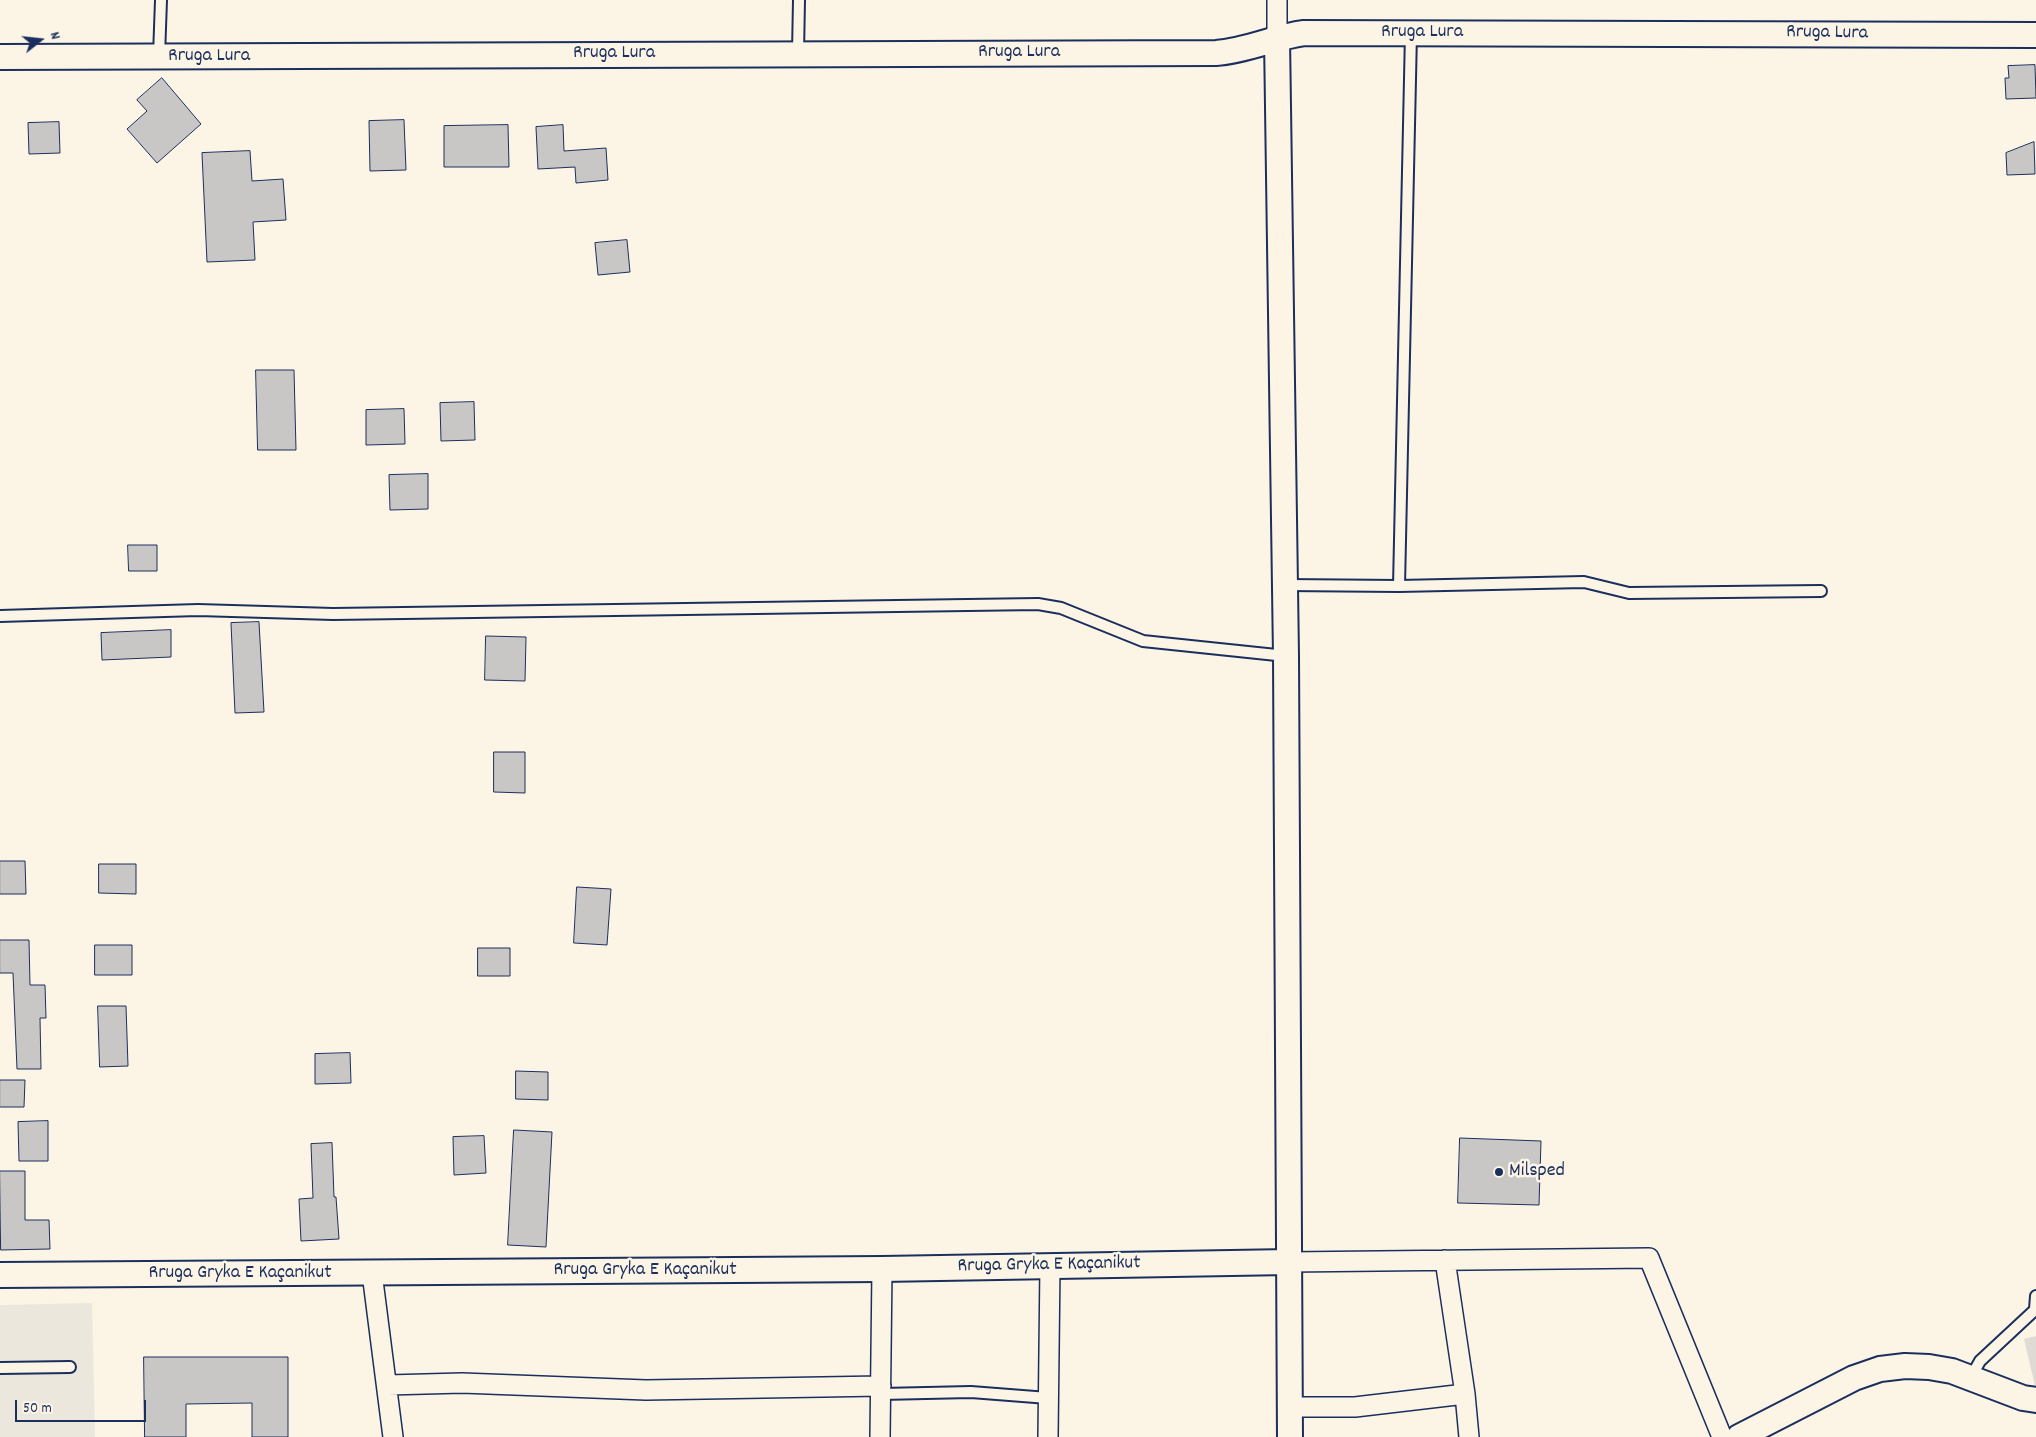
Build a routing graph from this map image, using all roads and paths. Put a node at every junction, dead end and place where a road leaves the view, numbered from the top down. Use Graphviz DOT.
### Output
graph roads {
  1 [pos="161,0"];
  2 [pos="799,0"];
  3 [pos="1277,0"];
  4 [pos="1411,33"];
  5 [pos="2036,35"];
  6 [pos="1277,38"];
  7 [pos="798,53"];
  8 [pos="0,57"];
  9 [pos="159,58"];
  10 [pos="1285,586"];
  11 [pos="1399,586"];
  12 [pos="1821,591"];
  13 [pos="0,616"];
  14 [pos="1286,656"];
  15 [pos="1445,1260"];
  16 [pos="1289,1262"];
  17 [pos="1050,1265"];
  18 [pos="882,1269"];
  19 [pos="372,1272"];
  20 [pos="0,1275"];
  21 [pos="2036,1296"];
  22 [pos="2035,1309"];
  23 [pos="70,1367"];
  24 [pos="0,1368"];
  25 [pos="1971,1377"];
  26 [pos="388,1385"];
  27 [pos="881,1390"];
  28 [pos="1465,1394"];
  29 [pos="1048,1398"];
  30 [pos="2036,1400"];
  31 [pos="1290,1407"];
  32 [pos="393,1437"];
  33 [pos="880,1437"];
  34 [pos="1048,1437"];
  35 [pos="1290,1437"];
  36 [pos="1469,1437"];
  37 [pos="1722,1437"];
  38 [pos="1739,1437"];
  1 -- 9 [label="lane"];
  2 -- 7 [label="lane"];
  3 -- 6 [label="street"];
  4 -- 5 [label="street, Rruga Lura"];
  4 -- 6 [label="street, Rruga Lura"];
  4 -- 11 [label="lane"];
  6 -- 7 [label="street, Rruga Lura"];
  6 -- 10 [label="street"];
  7 -- 9 [label="street, Rruga Lura"];
  8 -- 9 [label="street, Rruga Lura"];
  10 -- 11 [label="lane"];
  10 -- 14 [label="street"];
  11 -- 12 [label="lane"];
  13 -- 14 [label="lane"];
  14 -- 16 [label="street"];
  15 -- 16 [label="street"];
  15 -- 28 [label="street"];
  15 -- 37 [label="street"];
  16 -- 17 [label="street, Rruga Gryka E Kaçanikut"];
  16 -- 31 [label="street"];
  17 -- 18 [label="street, Rruga Gryka E Kaçanikut"];
  17 -- 29 [label="street"];
  18 -- 19 [label="street, Rruga Gryka E Kaçanikut"];
  18 -- 27 [label="street"];
  19 -- 20 [label="street, Rruga Gryka E Kaçanikut"];
  19 -- 26 [label="street"];
  21 -- 22 [label="lane"];
  22 -- 25 [label="lane"];
  23 -- 24 [label="lane"];
  25 -- 30 [label="street"];
  25 -- 38 [label="street"];
  26 -- 27 [label="street"];
  26 -- 32 [label="street"];
  27 -- 29 [label="lane"];
  27 -- 33 [label="street"];
  28 -- 31 [label="street"];
  28 -- 36 [label="street"];
  29 -- 34 [label="street"];
  31 -- 35 [label="street"];
}
